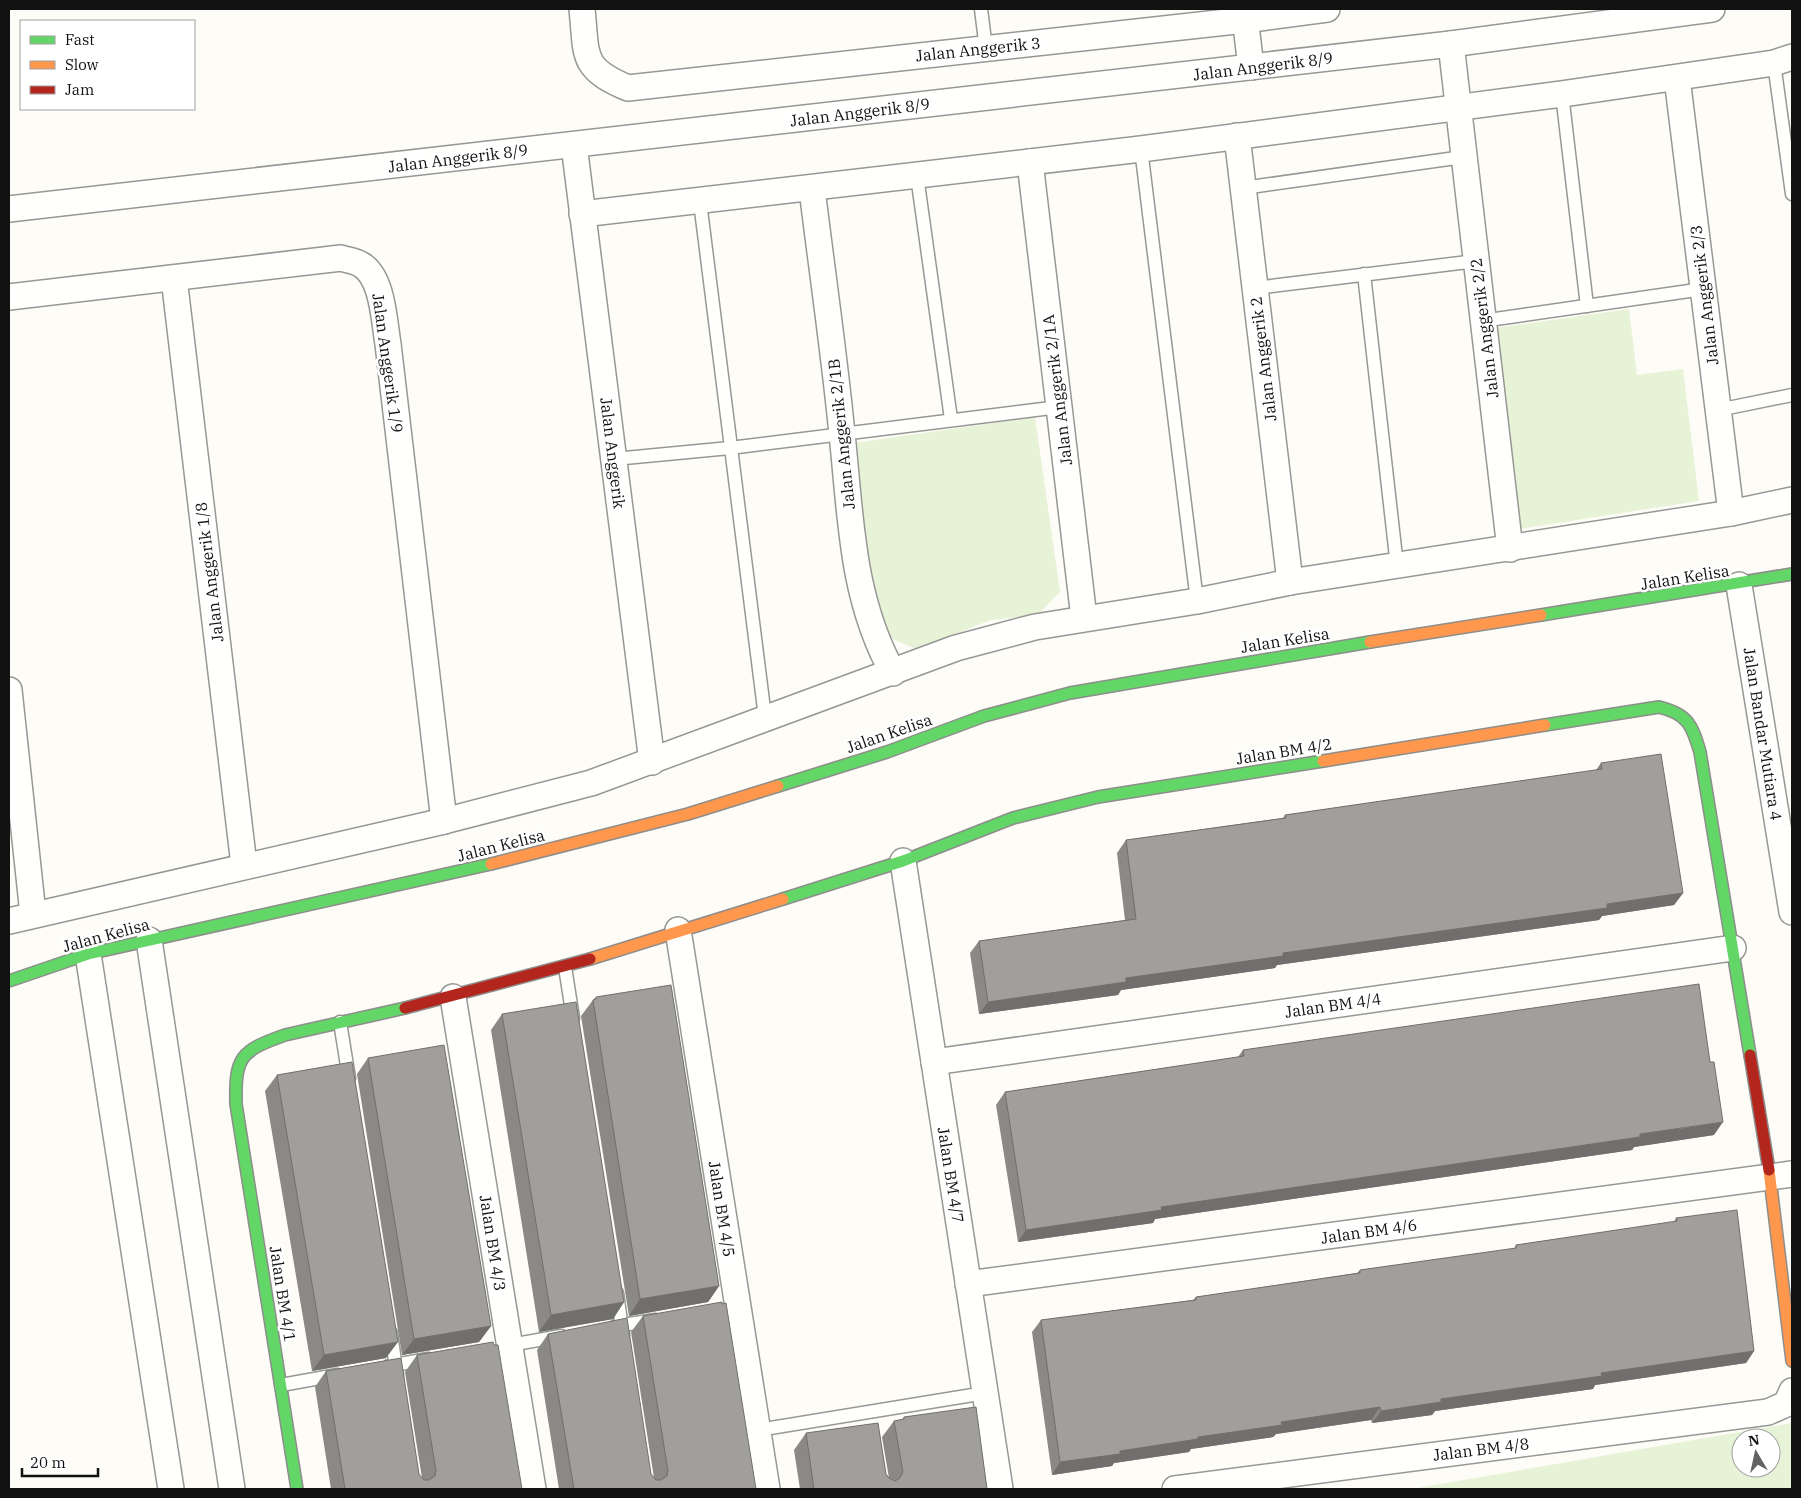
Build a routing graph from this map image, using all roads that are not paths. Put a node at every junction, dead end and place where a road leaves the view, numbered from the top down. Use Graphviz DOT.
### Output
graph roads {
  1 [pos="582,9"];
  2 [pos="981,9"];
  3 [pos="1327,9"];
  4 [pos="1712,9"];
  5 [pos="1245,14"];
  6 [pos="1451,44"];
  7 [pos="986,48"];
  8 [pos="1783,60"];
  9 [pos="1251,67"];
  10 [pos="1677,78"];
  11 [pos="1562,94"];
  12 [pos="1458,107"];
  13 [pos="1237,136"];
  14 [pos="574,145"];
  15 [pos="1141,149"];
  16 [pos="1463,157"];
  17 [pos="1030,162"];
  18 [pos="917,176"];
  19 [pos="1243,188"];
  20 [pos="812,189"];
  21 [pos="1792,194"];
  22 [pos="700,202"];
  23 [pos="9,209"];
  24 [pos="582,214"];
  25 [pos="1476,261"];
  26 [pos="1364,274"];
  27 [pos="174,278"];
  28 [pos="1255,288"];
  29 [pos="1703,290"];
  30 [pos="9,297"];
  31 [pos="1587,306"];
  32 [pos="1482,321"];
  33 [pos="1792,395"];
  34 [pos="1059,407"];
  35 [pos="1718,410"];
  36 [pos="951,419"];
  37 [pos="842,433"];
  38 [pos="730,448"];
  39 [pos="614,459"];
  40 [pos="1792,500"];
  41 [pos="1730,513"];
  42 [pos="1510,549"];
  43 [pos="1397,566"];
  44 [pos="1792,574"];
  45 [pos="1290,582"];
  46 [pos="1739,584"];
  47 [pos="1197,601"];
  48 [pos="1084,618"];
  49 [pos="893,673"];
  50 [pos="9,700"];
  51 [pos="765,717"];
  52 [pos="652,762"];
  53 [pos="444,821"];
  54 [pos="903,860"];
  55 [pos="244,865"];
  56 [pos="1792,912"];
  57 [pos="33,914"];
  58 [pos="9,921"];
  59 [pos="678,930"];
  60 [pos="149,940"];
  61 [pos="1733,948"];
  62 [pos="88,954"];
  63 [pos="565,967"];
  64 [pos="9,981"];
  65 [pos="453,997"];
  66 [pos="340,1022"];
  67 [pos="576,1034"];
  68 [pos="934,1062"];
  69 [pos="351,1090"];
  70 [pos="1781,1176"];
  71 [pos="614,1277"];
  72 [pos="968,1284"];
  73 [pos="670,1317"];
  74 [pos="389,1320"];
  75 [pos="622,1325"];
  76 [pos="603,1329"];
  77 [pos="575,1334"];
  78 [pos="625,1345"];
  79 [pos="501,1347"];
  80 [pos="444,1357"];
  81 [pos="1792,1361"];
  82 [pos="396,1365"];
  83 [pos="377,1368"];
  84 [pos="348,1373"];
  85 [pos="399,1384"];
  86 [pos="281,1385"];
  87 [pos="985,1393"];
  88 [pos="1789,1397"];
  89 [pos="758,1430"];
  90 [pos="1237,1485"];
  91 [pos="171,1489"];
  92 [pos="232,1489"];
  93 [pos="297,1489"];
  94 [pos="533,1489"];
  95 [pos="767,1489"];
  96 [pos="1000,1489"];
  97 [pos="1175,1489"];
  1 -- 7 [label="street, Jalan Anggerik 3"];
  2 -- 7 [label="lane"];
  3 -- 5 [label="street, Jalan Anggerik 3"];
  4 -- 6 [label="street, Jalan Anggerik 8/9"];
  5 -- 7 [label="street, Jalan Anggerik 3"];
  5 -- 9 [label="street"];
  6 -- 9 [label="street, Jalan Anggerik 8/9"];
  6 -- 12 [label="street, Jalan Anggerik 2/2"];
  8 -- 10 [label="street"];
  8 -- 21 [label="lane"];
  9 -- 14 [label="street, Jalan Anggerik 8/9"];
  10 -- 11 [label="street"];
  10 -- 29 [label="street, Jalan Anggerik 2/3"];
  11 -- 12 [label="street"];
  11 -- 31 [label="lane"];
  12 -- 13 [label="street"];
  12 -- 16 [label="street, Jalan Anggerik 2/2"];
  13 -- 15 [label="street"];
  13 -- 19 [label="street, Jalan Anggerik 2"];
  14 -- 23 [label="street, Jalan Anggerik 8/9"];
  14 -- 24 [label="street, Jalan Anggerik"];
  15 -- 17 [label="street"];
  15 -- 47 [label="lane"];
  16 -- 19 [label="lane"];
  16 -- 25 [label="street, Jalan Anggerik 2/2"];
  17 -- 18 [label="street"];
  17 -- 34 [label="street, Jalan Anggerik 2/1A"];
  18 -- 20 [label="street"];
  18 -- 36 [label="lane"];
  19 -- 28 [label="street, Jalan Anggerik 2"];
  20 -- 22 [label="street"];
  20 -- 37 [label="street, Jalan Anggerik 2/1B"];
  22 -- 24 [label="street"];
  22 -- 38 [label="lane"];
  24 -- 39 [label="street, Jalan Anggerik"];
  25 -- 26 [label="lane"];
  25 -- 32 [label="street, Jalan Anggerik 2/2"];
  26 -- 28 [label="lane"];
  26 -- 43 [label="lane"];
  27 -- 30 [label="street, Jalan Anggerik 1/9"];
  27 -- 53 [label="street, Jalan Anggerik 1/9"];
  27 -- 55 [label="street, Jalan Anggerik 1/8"];
  28 -- 45 [label="street, Jalan Anggerik 2"];
  29 -- 31 [label="lane"];
  29 -- 35 [label="street, Jalan Anggerik 2/3"];
  31 -- 32 [label="lane"];
  32 -- 42 [label="street, Jalan Anggerik 2/2"];
  33 -- 35 [label="lane"];
  34 -- 36 [label="lane"];
  34 -- 48 [label="street, Jalan Anggerik 2/1A"];
  35 -- 41 [label="street, Jalan Anggerik 2/3"];
  36 -- 37 [label="lane"];
  37 -- 38 [label="lane"];
  37 -- 49 [label="street, Jalan Anggerik 2/1B"];
  38 -- 39 [label="lane"];
  38 -- 51 [label="lane"];
  39 -- 52 [label="street, Jalan Anggerik"];
  40 -- 41 [label="street"];
  41 -- 42 [label="street"];
  42 -- 43 [label="street"];
  43 -- 45 [label="street"];
  44 -- 46 [label="street, Jalan Kelisa"];
  45 -- 47 [label="street"];
  46 -- 56 [label="street, Jalan Bandar Mutiara 4"];
  46 -- 60 [label="street, Jalan Kelisa"];
  47 -- 48 [label="street"];
  48 -- 49 [label="street"];
  49 -- 51 [label="street"];
  50 -- 57 [label="street"];
  51 -- 52 [label="street"];
  52 -- 53 [label="street"];
  53 -- 55 [label="street"];
  54 -- 59 [label="street, Jalan BM 4/2"];
  54 -- 61 [label="street, Jalan BM 4/2"];
  54 -- 68 [label="street, Jalan BM 4/7"];
  55 -- 57 [label="street"];
  57 -- 58 [label="street"];
  59 -- 63 [label="street, Jalan BM 4/2"];
  59 -- 89 [label="street, Jalan BM 4/5"];
  60 -- 62 [label="street, Jalan Kelisa"];
  60 -- 92 [label="street"];
  61 -- 68 [label="street, Jalan BM 4/4"];
  61 -- 70 [label="street"];
  62 -- 64 [label="street, Jalan Kelisa"];
  62 -- 91 [label="street"];
  63 -- 65 [label="street, Jalan BM 4/1"];
  63 -- 67 [label="lane"];
  65 -- 66 [label="street, Jalan BM 4/1"];
  65 -- 79 [label="street, Jalan BM 4/3"];
  66 -- 69 [label="lane"];
  66 -- 86 [label="street, Jalan BM 4/1"];
  68 -- 72 [label="street, Jalan BM 4/7"];
  70 -- 72 [label="street, Jalan BM 4/6"];
  70 -- 81 [label="street"];
  71 -- 75 [label="lane"];
  72 -- 87 [label="street, Jalan BM 4/7"];
  73 -- 75 [label="lane"];
  74 -- 82 [label="lane"];
  75 -- 76 [label="lane"];
  75 -- 78 [label="lane"];
  77 -- 79 [label="lane"];
  79 -- 94 [label="street, Jalan BM 4/3"];
  80 -- 82 [label="lane"];
  82 -- 83 [label="lane"];
  82 -- 85 [label="lane"];
  84 -- 86 [label="lane"];
  86 -- 93 [label="street, Jalan BM 4/1"];
  87 -- 89 [label="lane"];
  87 -- 96 [label="street, Jalan BM 4/7"];
  88 -- 90 [label="street, Jalan BM 4/8"];
  89 -- 95 [label="street, Jalan BM 4/5"];
  90 -- 97 [label="street, Jalan BM 4/8"];
}
